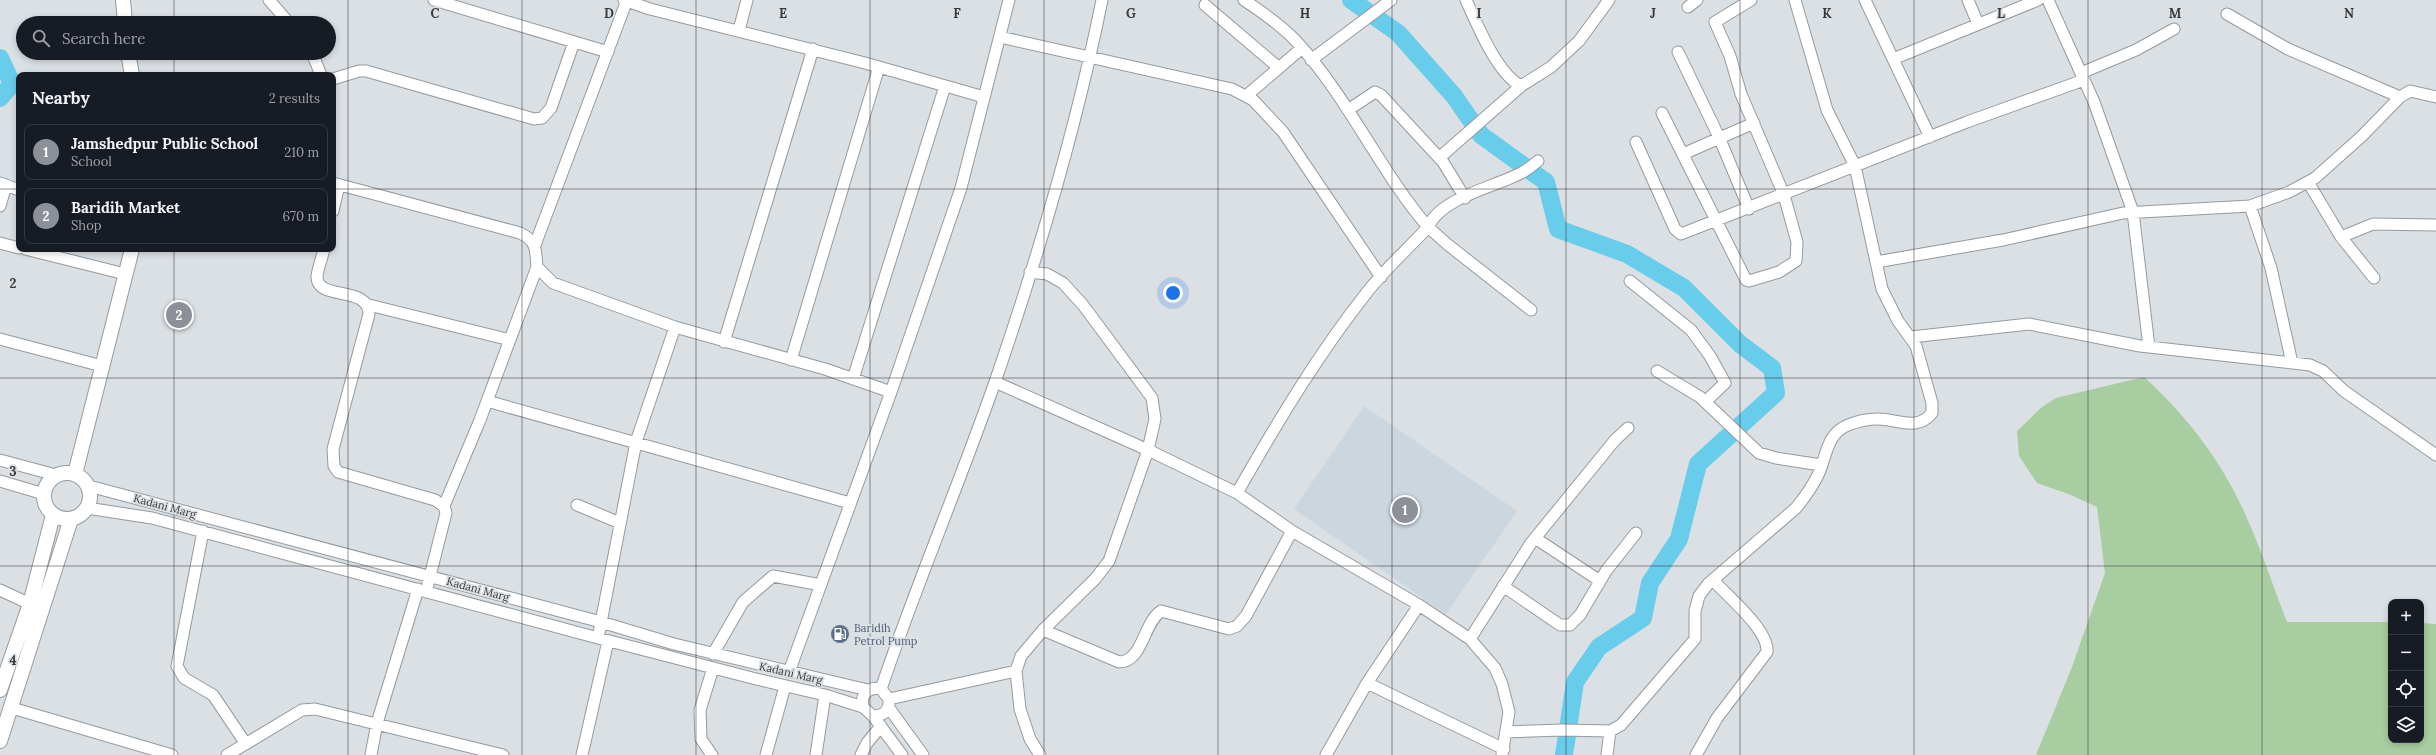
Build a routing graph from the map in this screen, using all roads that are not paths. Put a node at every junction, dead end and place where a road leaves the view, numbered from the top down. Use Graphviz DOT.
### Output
graph roads {
  1 [pos="123,0"];
  2 [pos="269,0"];
  3 [pos="434,0"];
  4 [pos="626,0"];
  5 [pos="747,0"];
  6 [pos="1009,0"];
  7 [pos="1102,0"];
  8 [pos="1244,0"];
  9 [pos="1391,0"];
  10 [pos="1466,0"];
  11 [pos="1609,0"];
  12 [pos="1751,0"];
  13 [pos="1795,0"];
  14 [pos="1865,0"];
  15 [pos="1968,0"];
  16 [pos="2038,0"];
  17 [pos="2048,0"];
  18 [pos="1205,5"];
  19 [pos="1379,6"];
  20 [pos="2227,14"];
  21 [pos="124,16"];
  22 [pos="283,16"];
  23 [pos="1978,24"];
  24 [pos="2174,29"];
  25 [pos="739,30"];
  26 [pos="1000,37"];
  27 [pos="574,42"];
  28 [pos="1302,48"];
  29 [pos="813,49"];
  30 [pos="608,52"];
  31 [pos="1678,52"];
  32 [pos="1090,57"];
  33 [pos="1893,59"];
  34 [pos="129,60"];
  35 [pos="315,60"];
  36 [pos="1311,60"];
  37 [pos="879,67"];
  38 [pos="1279,68"];
  39 [pos="131,72"];
  40 [pos="320,72"];
  41 [pos="2082,76"];
  42 [pos="336,78"];
  43 [pos="945,86"];
  44 [pos="1521,86"];
  45 [pos="1246,96"];
  46 [pos="984,97"];
  47 [pos="2400,97"];
  48 [pos="2436,97"];
  49 [pos="1348,110"];
  50 [pos="1662,114"];
  51 [pos="1754,123"];
  52 [pos="1719,137"];
  53 [pos="1930,137"];
  54 [pos="1636,142"];
  55 [pos="1683,154"];
  56 [pos="1439,158"];
  57 [pos="1538,161"];
  58 [pos="1855,166"];
  59 [pos="2308,182"];
  60 [pos="3,184"];
  61 [pos="336,184"];
  62 [pos="16,189"];
  63 [pos="1784,195"];
  64 [pos="1465,198"];
  65 [pos="0,206"];
  66 [pos="2250,206"];
  67 [pos="1749,209"];
  68 [pos="2133,212"];
  69 [pos="1716,221"];
  70 [pos="2436,225"];
  71 [pos="1428,227"];
  72 [pos="2341,237"];
  73 [pos="0,243"];
  74 [pos="535,245"];
  75 [pos="16,247"];
  76 [pos="37,252"];
  77 [pos="131,252"];
  78 [pos="323,252"];
  79 [pos="1876,262"];
  80 [pos="537,267"];
  81 [pos="1030,272"];
  82 [pos="126,274"];
  83 [pos="1381,277"];
  84 [pos="2374,278"];
  85 [pos="1630,281"];
  86 [pos="369,305"];
  87 [pos="1531,310"];
  88 [pos="675,327"];
  89 [pos="1911,337"];
  90 [pos="0,339"];
  91 [pos="510,340"];
  92 [pos="724,342"];
  93 [pos="2149,347"];
  94 [pos="791,360"];
  95 [pos="2292,363"];
  96 [pos="102,366"];
  97 [pos="1657,371"];
  98 [pos="852,379"];
  99 [pos="995,382"];
  100 [pos="891,392"];
  101 [pos="487,401"];
  102 [pos="1705,402"];
  103 [pos="1628,428"];
  104 [pos="636,442"];
  105 [pos="1148,450"];
  106 [pos="2436,455"];
  107 [pos="0,460"];
  108 [pos="1821,465"];
  109 [pos="76,474"];
  110 [pos="56,475"];
  111 [pos="0,481"];
  112 [pos="89,486"];
  113 [pos="1237,493"];
  114 [pos="44,494"];
  115 [pos="850,503"];
  116 [pos="444,506"];
  117 [pos="577,506"];
  118 [pos="88,508"];
  119 [pos="53,515"];
  120 [pos="71,519"];
  121 [pos="620,523"];
  122 [pos="1292,531"];
  123 [pos="203,532"];
  124 [pos="1636,533"];
  125 [pos="1534,538"];
  126 [pos="430,576"];
  127 [pos="1713,580"];
  128 [pos="1600,581"];
  129 [pos="821,584"];
  130 [pos="1504,586"];
  131 [pos="0,590"];
  132 [pos="422,591"];
  133 [pos="30,604"];
  134 [pos="1419,605"];
  135 [pos="601,622"];
  136 [pos="1043,630"];
  137 [pos="1470,639"];
  138 [pos="603,640"];
  139 [pos="713,654"];
  140 [pos="713,668"];
  141 [pos="1016,671"];
  142 [pos="789,672"];
  143 [pos="1367,683"];
  144 [pos="785,686"];
  145 [pos="881,689"];
  146 [pos="0,690"];
  147 [pos="868,690"];
  148 [pos="825,695"];
  149 [pos="889,703"];
  150 [pos="863,707"];
  151 [pos="12,708"];
  152 [pos="873,716"];
  153 [pos="377,723"];
  154 [pos="881,726"];
  155 [pos="1610,731"];
  156 [pos="1506,732"];
  157 [pos="0,741"];
  158 [pos="246,744"];
  159 [pos="1503,752"];
  160 [pos="154,753"];
  161 [pos="172,755"];
  162 [pos="227,755"];
  163 [pos="372,755"];
  164 [pos="503,755"];
  165 [pos="582,755"];
  166 [pos="712,755"];
  167 [pos="766,755"];
  168 [pos="816,755"];
  169 [pos="861,755"];
  170 [pos="902,755"];
  171 [pos="923,755"];
  172 [pos="1040,755"];
  173 [pos="1326,755"];
  174 [pos="1607,755"];
  175 [pos="1696,755"];
  1 -- 21 [label="street"];
  2 -- 22 [label="street"];
  3 -- 27 [label="street"];
  4 -- 25 [label="street"];
  4 -- 30 [label="street"];
  5 -- 25 [label="street"];
  6 -- 26 [label="street"];
  7 -- 32 [label="street"];
  8 -- 28 [label="street"];
  9 -- 19 [label="street"];
  10 -- 44 [label="street"];
  11 -- 44 [label="street"];
  12 -- 51 [label="street"];
  13 -- 58 [label="street"];
  14 -- 33 [label="street"];
  15 -- 23 [label="street"];
  16 -- 23 [label="street"];
  17 -- 41 [label="street"];
  18 -- 38 [label="street"];
  19 -- 36 [label="street"];
  20 -- 47 [label="street"];
  23 -- 33 [label="street"];
  24 -- 41 [label="street"];
  25 -- 29 [label="street"];
  26 -- 32 [label="street"];
  26 -- 46 [label="street"];
  27 -- 30 [label="street"];
  27 -- 42 [label="street"];
  28 -- 36 [label="street"];
  28 -- 38 [label="street"];
  29 -- 37 [label="street"];
  29 -- 92 [label="street"];
  30 -- 74 [label="street"];
  31 -- 52 [label="street"];
  32 -- 45 [label="street"];
  32 -- 81 [label="street"];
  33 -- 53 [label="street"];
  34 -- 39 [label="street"];
  35 -- 40 [label="street"];
  36 -- 49 [label="street"];
  37 -- 43 [label="street"];
  37 -- 94 [label="street"];
  38 -- 45 [label="street"];
  41 -- 53 [label="street"];
  41 -- 68 [label="street"];
  43 -- 46 [label="street"];
  43 -- 98 [label="street"];
  44 -- 56 [label="street"];
  45 -- 83 [label="street"];
  46 -- 100 [label="street"];
  47 -- 48 [label="street"];
  47 -- 59 [label="street"];
  49 -- 56 [label="street"];
  49 -- 71 [label="street"];
  50 -- 55 [label="street"];
  51 -- 52 [label="street"];
  51 -- 63 [label="street"];
  52 -- 55 [label="street"];
  52 -- 67 [label="street"];
  53 -- 58 [label="street"];
  54 -- 69 [label="street"];
  55 -- 69 [label="street"];
  56 -- 64 [label="street"];
  57 -- 64 [label="street"];
  58 -- 63 [label="street"];
  58 -- 79 [label="street"];
  59 -- 66 [label="street"];
  59 -- 72 [label="street"];
  60 -- 62 [label="street"];
  60 -- 65 [label="street"];
  61 -- 74 [label="street"];
  63 -- 67 [label="street"];
  63 -- 69 [label="street"];
  64 -- 71 [label="street"];
  66 -- 68 [label="street"];
  66 -- 95 [label="street"];
  67 -- 69 [label="street"];
  68 -- 79 [label="street"];
  68 -- 93 [label="street"];
  70 -- 72 [label="street"];
  71 -- 83 [label="street"];
  71 -- 87 [label="street"];
  72 -- 84 [label="street"];
  73 -- 75 [label="street"];
  74 -- 80 [label="street"];
  76 -- 82 [label="street"];
  77 -- 82 [label="street"];
  78 -- 86 [label="street"];
  79 -- 89 [label="street"];
  80 -- 88 [label="street"];
  80 -- 91 [label="street"];
  81 -- 99 [label="street"];
  81 -- 105 [label="street"];
  82 -- 96 [label="street"];
  83 -- 113 [label="street"];
  85 -- 102 [label="street"];
  86 -- 91 [label="street"];
  86 -- 116 [label="street"];
  88 -- 92 [label="street"];
  88 -- 104 [label="street"];
  89 -- 93 [label="street"];
  89 -- 108 [label="street"];
  90 -- 96 [label="street"];
  91 -- 101 [label="street"];
  92 -- 94 [label="street"];
  93 -- 95 [label="street"];
  94 -- 98 [label="street"];
  95 -- 106 [label="street"];
  96 -- 109 [label="street"];
  97 -- 102 [label="street"];
  98 -- 100 [label="street"];
  99 -- 105 [label="street"];
  99 -- 145 [label="street"];
  100 -- 115 [label="street"];
  101 -- 104 [label="street"];
  101 -- 116 [label="street"];
  102 -- 108 [label="street"];
  103 -- 125 [label="street"];
  104 -- 115 [label="street"];
  104 -- 121 [label="street"];
  105 -- 113 [label="street"];
  105 -- 136 [label="street"];
  107 -- 110 [label="street"];
  108 -- 127 [label="street"];
  109 -- 110 [label="street"];
  109 -- 112 [label="street"];
  110 -- 114 [label="street"];
  111 -- 114 [label="street"];
  112 -- 118 [label="street"];
  112 -- 126 [label="street, Kadani Marg"];
  113 -- 122 [label="street"];
  114 -- 119 [label="street"];
  115 -- 129 [label="street"];
  116 -- 126 [label="street"];
  117 -- 121 [label="street"];
  118 -- 120 [label="street"];
  118 -- 123 [label="street, Kadani Marg"];
  119 -- 120 [label="street"];
  119 -- 133 [label="street"];
  120 -- 151 [label="street"];
  121 -- 135 [label="street"];
  122 -- 134 [label="street"];
  122 -- 136 [label="street"];
  123 -- 132 [label="street, Kadani Marg"];
  123 -- 158 [label="street"];
  124 -- 128 [label="street"];
  125 -- 128 [label="street"];
  125 -- 130 [label="street"];
  126 -- 132 [label="street"];
  126 -- 135 [label="street, Kadani Marg"];
  127 -- 155 [label="street"];
  127 -- 175 [label="street"];
  128 -- 130 [label="street"];
  129 -- 139 [label="street"];
  129 -- 142 [label="street"];
  130 -- 137 [label="street"];
  131 -- 133 [label="street"];
  132 -- 138 [label="street, Kadani Marg"];
  132 -- 153 [label="street"];
  133 -- 146 [label="street"];
  134 -- 137 [label="street"];
  134 -- 143 [label="street"];
  135 -- 138 [label="street"];
  135 -- 139 [label="street, Kadani Marg"];
  136 -- 141 [label="street"];
  137 -- 156 [label="street"];
  138 -- 140 [label="street, Kadani Marg"];
  138 -- 165 [label="street"];
  139 -- 142 [label="street, Kadani Marg"];
  140 -- 144 [label="street, Kadani Marg"];
  140 -- 166 [label="street"];
  141 -- 149 [label="street"];
  141 -- 172 [label="street"];
  142 -- 147 [label="street, Kadani Marg"];
  143 -- 159 [label="street"];
  143 -- 173 [label="street"];
  144 -- 148 [label="street, Kadani Marg"];
  144 -- 167 [label="street"];
  145 -- 147 [label="street"];
  145 -- 149 [label="street"];
  147 -- 150 [label="street"];
  148 -- 150 [label="street, Kadani Marg"];
  148 -- 168 [label="street"];
  149 -- 152 [label="street"];
  149 -- 171 [label="street"];
  150 -- 152 [label="street"];
  151 -- 157 [label="street"];
  151 -- 160 [label="street"];
  152 -- 154 [label="street"];
  153 -- 158 [label="street"];
  153 -- 163 [label="street"];
  153 -- 164 [label="street"];
  154 -- 169 [label="street"];
  154 -- 170 [label="street"];
  155 -- 156 [label="street"];
  155 -- 174 [label="street"];
  156 -- 159 [label="street"];
  158 -- 162 [label="street"];
  160 -- 161 [label="street"];
}
